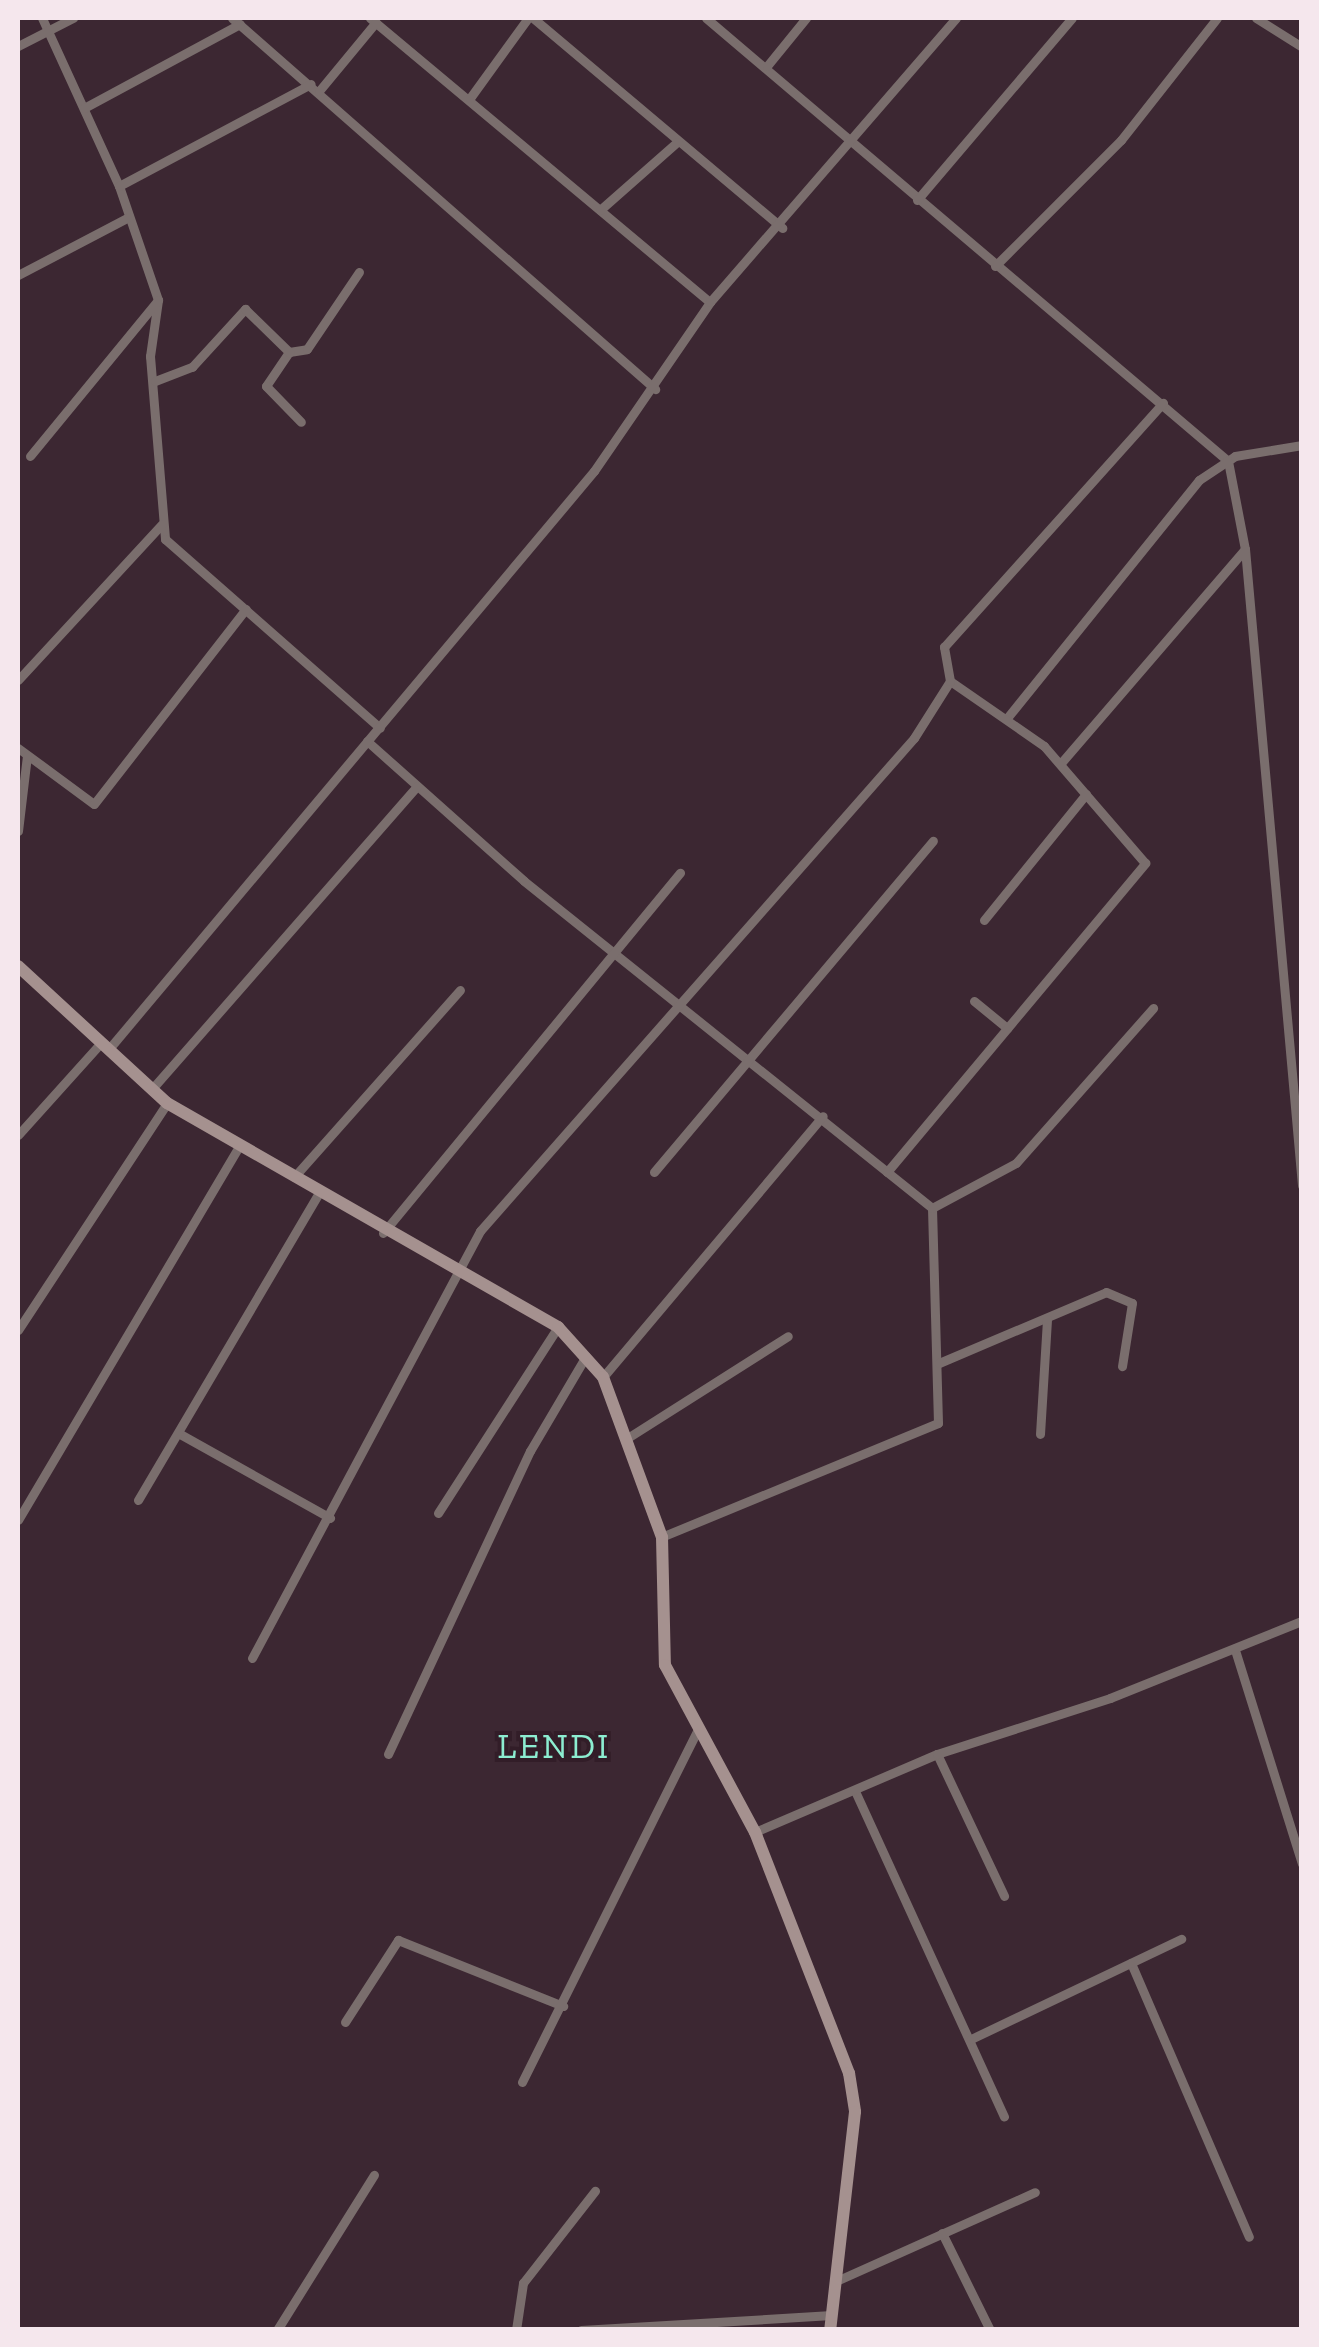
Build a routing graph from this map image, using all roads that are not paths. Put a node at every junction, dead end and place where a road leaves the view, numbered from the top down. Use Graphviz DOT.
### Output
graph roads {
  1 [pos="42,18"];
  2 [pos="74,18"];
  3 [pos="530,18"];
  4 [pos="706,18"];
  5 [pos="806,18"];
  6 [pos="956,18"];
  7 [pos="1072,18"];
  8 [pos="1216,18"];
  9 [pos="1256,18"];
  10 [pos="373,20"];
  11 [pos="236,21"];
  12 [pos="47,30"];
  13 [pos="18,46"];
  14 [pos="1302,47"];
  15 [pos="767,66"];
  16 [pos="315,88"];
  17 [pos="470,98"];
  18 [pos="84,108"];
  19 [pos="677,142"];
  20 [pos="849,144"];
  21 [pos="119,186"];
  22 [pos="917,200"];
  23 [pos="600,210"];
  24 [pos="129,217"];
  25 [pos="782,228"];
  26 [pos="995,266"];
  27 [pos="359,272"];
  28 [pos="18,275"];
  29 [pos="158,300"];
  30 [pos="710,302"];
  31 [pos="289,352"];
  32 [pos="155,381"];
  33 [pos="654,390"];
  34 [pos="1163,402"];
  35 [pos="300,422"];
  36 [pos="1302,445"];
  37 [pos="30,456"];
  38 [pos="1228,461"];
  39 [pos="162,524"];
  40 [pos="1245,549"];
  41 [pos="246,610"];
  42 [pos="18,680"];
  43 [pos="950,681"];
  44 [pos="1007,718"];
  45 [pos="380,728"];
  46 [pos="368,741"];
  47 [pos="18,748"];
  48 [pos="27,756"];
  49 [pos="1061,763"];
  50 [pos="418,786"];
  51 [pos="1086,794"];
  52 [pos="18,832"];
  53 [pos="933,842"];
  54 [pos="680,873"];
  55 [pos="984,920"];
  56 [pos="615,956"];
  57 [pos="18,966"];
  58 [pos="460,990"];
  59 [pos="974,1000"];
  60 [pos="678,1004"];
  61 [pos="1153,1008"];
  62 [pos="1007,1028"];
  63 [pos="102,1049"];
  64 [pos="754,1056"];
  65 [pos="151,1090"];
  66 [pos="166,1103"];
  67 [pos="823,1116"];
  68 [pos="18,1135"];
  69 [pos="239,1146"];
  70 [pos="654,1172"];
  71 [pos="887,1172"];
  72 [pos="294,1177"];
  73 [pos="1302,1186"];
  74 [pos="318,1194"];
  75 [pos="932,1208"];
  76 [pos="383,1233"];
  77 [pos="455,1276"];
  78 [pos="1047,1320"];
  79 [pos="558,1327"];
  80 [pos="18,1330"];
  81 [pos="788,1336"];
  82 [pos="586,1356"];
  83 [pos="939,1362"];
  84 [pos="1122,1366"];
  85 [pos="604,1377"];
  86 [pos="180,1434"];
  87 [pos="1040,1434"];
  88 [pos="629,1438"];
  89 [pos="138,1500"];
  90 [pos="438,1513"];
  91 [pos="330,1518"];
  92 [pos="18,1520"];
  93 [pos="662,1537"];
  94 [pos="1302,1621"];
  95 [pos="1234,1650"];
  96 [pos="252,1658"];
  97 [pos="698,1729"];
  98 [pos="388,1754"];
  99 [pos="937,1754"];
  100 [pos="855,1791"];
  101 [pos="755,1832"];
  102 [pos="1302,1864"];
  103 [pos="1004,1896"];
  104 [pos="1182,1938"];
  105 [pos="1132,1962"];
  106 [pos="563,2006"];
  107 [pos="345,2022"];
  108 [pos="971,2040"];
  109 [pos="522,2082"];
  110 [pos="1004,2116"];
  111 [pos="374,2176"];
  112 [pos="595,2191"];
  113 [pos="1035,2192"];
  114 [pos="942,2233"];
  115 [pos="1249,2237"];
  116 [pos="834,2282"];
  117 [pos="831,2322"];
  118 [pos="277,2330"];
  119 [pos="516,2330"];
  120 [pos="582,2330"];
  121 [pos="990,2330"];
  1 -- 12 [label="street"];
  2 -- 12 [label="street"];
  3 -- 17 [label="street"];
  3 -- 19 [label="street"];
  4 -- 15 [label="street"];
  5 -- 15 [label="street"];
  6 -- 20 [label="street"];
  7 -- 22 [label="street"];
  8 -- 26 [label="street"];
  9 -- 14 [label="street"];
  10 -- 16 [label="street"];
  10 -- 17 [label="street"];
  11 -- 16 [label="street"];
  11 -- 18 [label="street"];
  12 -- 13 [label="street"];
  12 -- 18 [label="street"];
  15 -- 20 [label="street"];
  16 -- 21 [label="street"];
  16 -- 33 [label="street"];
  17 -- 23 [label="street"];
  18 -- 21 [label="street"];
  19 -- 23 [label="street"];
  19 -- 25 [label="street"];
  20 -- 22 [label="street"];
  20 -- 25 [label="street"];
  21 -- 24 [label="street"];
  22 -- 26 [label="street"];
  23 -- 30 [label="street"];
  24 -- 28 [label="street"];
  24 -- 29 [label="street"];
  25 -- 30 [label="street"];
  26 -- 34 [label="street"];
  27 -- 31 [label="street"];
  29 -- 32 [label="street"];
  29 -- 37 [label="street"];
  30 -- 33 [label="street"];
  31 -- 32 [label="street"];
  31 -- 35 [label="street"];
  32 -- 39 [label="street"];
  33 -- 45 [label="street"];
  34 -- 38 [label="street"];
  34 -- 43 [label="street"];
  36 -- 38 [label="street"];
  38 -- 40 [label="street"];
  38 -- 44 [label="street"];
  39 -- 41 [label="street"];
  39 -- 42 [label="street"];
  40 -- 49 [label="street"];
  40 -- 73 [label="street"];
  41 -- 45 [label="street"];
  41 -- 48 [label="street"];
  43 -- 44 [label="street"];
  43 -- 60 [label="street"];
  44 -- 49 [label="street"];
  45 -- 46 [label="street"];
  46 -- 50 [label="street"];
  46 -- 63 [label="street"];
  47 -- 48 [label="street"];
  48 -- 52 [label="street"];
  49 -- 51 [label="street"];
  50 -- 56 [label="street"];
  50 -- 65 [label="street"];
  51 -- 55 [label="street"];
  51 -- 62 [label="street"];
  53 -- 64 [label="street"];
  54 -- 56 [label="street"];
  56 -- 60 [label="street"];
  56 -- 76 [label="street"];
  57 -- 63 [label="main road"];
  58 -- 72 [label="street"];
  59 -- 62 [label="street"];
  60 -- 64 [label="street"];
  60 -- 77 [label="street"];
  61 -- 75 [label="street"];
  62 -- 71 [label="street"];
  63 -- 65 [label="main road"];
  63 -- 68 [label="street"];
  64 -- 67 [label="street"];
  64 -- 70 [label="street"];
  65 -- 66 [label="main road"];
  66 -- 69 [label="main road"];
  66 -- 80 [label="street"];
  67 -- 71 [label="street"];
  67 -- 85 [label="street"];
  69 -- 72 [label="main road"];
  69 -- 92 [label="street"];
  71 -- 75 [label="street"];
  72 -- 74 [label="main road"];
  74 -- 76 [label="main road"];
  74 -- 86 [label="street"];
  75 -- 83 [label="street"];
  76 -- 77 [label="main road"];
  77 -- 79 [label="main road"];
  77 -- 91 [label="street"];
  78 -- 83 [label="street"];
  78 -- 84 [label="street"];
  78 -- 87 [label="street"];
  79 -- 82 [label="main road"];
  79 -- 90 [label="street"];
  81 -- 88 [label="street"];
  82 -- 85 [label="main road"];
  82 -- 98 [label="street"];
  83 -- 93 [label="street"];
  85 -- 88 [label="main road"];
  86 -- 89 [label="street"];
  86 -- 91 [label="street"];
  88 -- 93 [label="main road"];
  91 -- 96 [label="street"];
  93 -- 97 [label="main road"];
  94 -- 95 [label="street"];
  95 -- 99 [label="street"];
  95 -- 102 [label="street"];
  97 -- 101 [label="main road"];
  97 -- 106 [label="street"];
  99 -- 100 [label="street"];
  99 -- 103 [label="street"];
  100 -- 101 [label="street"];
  100 -- 108 [label="street"];
  101 -- 116 [label="main road"];
  104 -- 105 [label="street"];
  105 -- 108 [label="street"];
  105 -- 115 [label="street"];
  106 -- 107 [label="street"];
  106 -- 109 [label="street"];
  108 -- 110 [label="street"];
  111 -- 118 [label="street"];
  112 -- 119 [label="street"];
  113 -- 114 [label="street"];
  114 -- 116 [label="street"];
  114 -- 121 [label="street"];
  116 -- 117 [label="main road"];
  117 -- 120 [label="street"];
}
